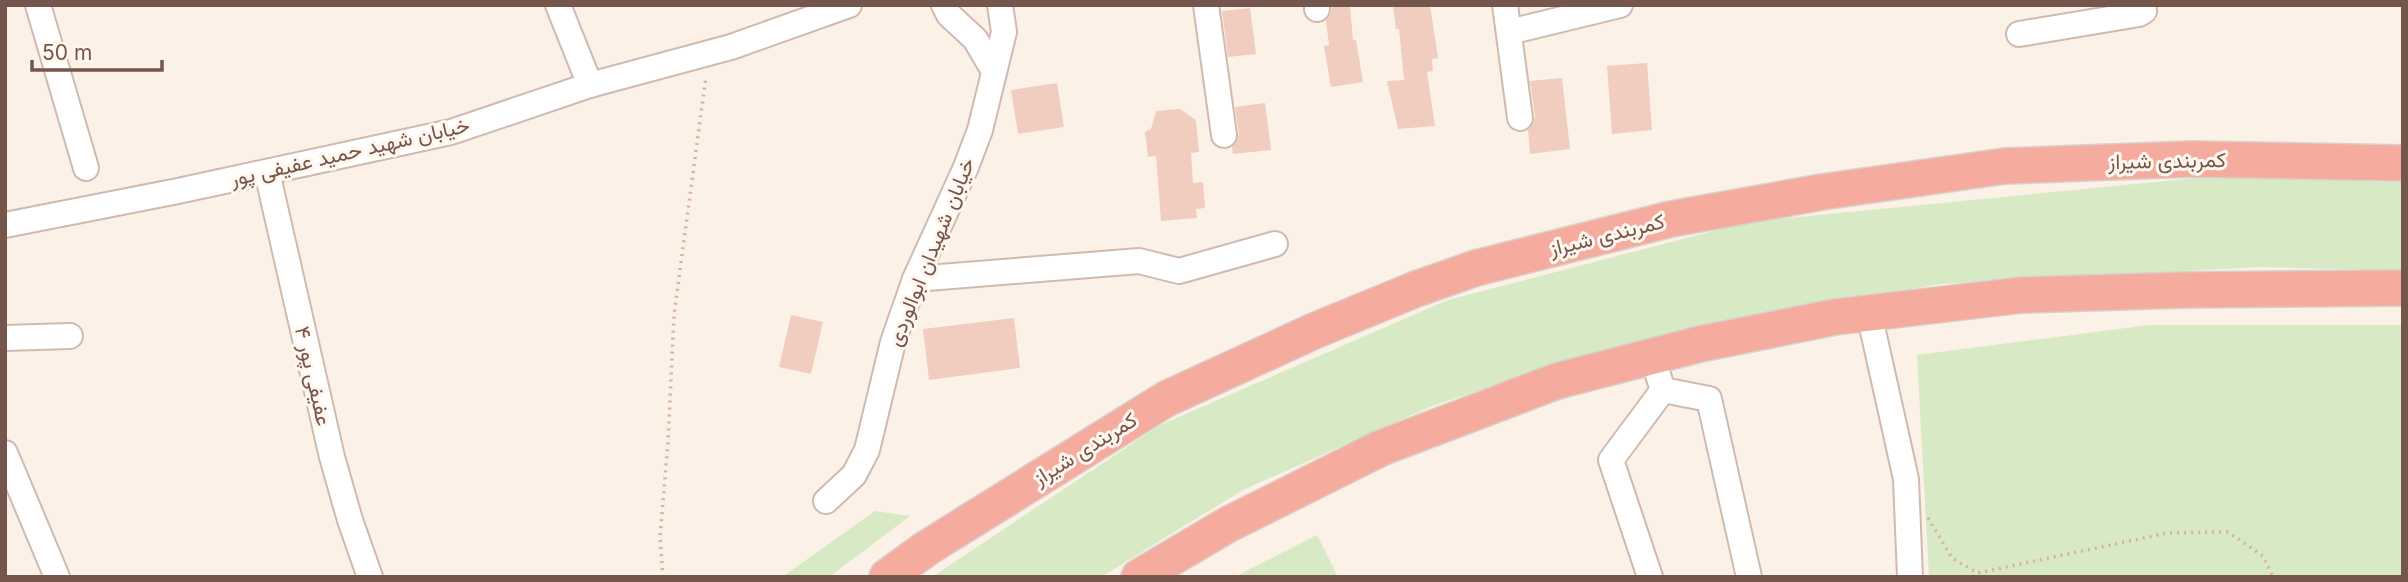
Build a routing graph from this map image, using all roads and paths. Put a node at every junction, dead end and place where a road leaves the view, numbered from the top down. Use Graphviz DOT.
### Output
graph roads {
  1 [pos="38,5"];
  2 [pos="558,5"];
  3 [pos="849,5"];
  4 [pos="944,5"];
  5 [pos="1000,5"];
  6 [pos="1206,5"];
  7 [pos="1505,5"];
  8 [pos="1620,5"];
  9 [pos="2143,5"];
  10 [pos="1509,32"];
  11 [pos="2019,34"];
  12 [pos="709,53"];
  13 [pos="994,71"];
  14 [pos="590,85"];
  15 [pos="1520,118"];
  16 [pos="1224,135"];
  17 [pos="2403,163"];
  18 [pos="86,168"];
  19 [pos="267,172"];
  20 [pos="5,225"];
  21 [pos="1275,244"];
  22 [pos="915,279"];
  23 [pos="2403,288"];
  24 [pos="1869,313"];
  25 [pos="70,336"];
  26 [pos="5,338"];
  27 [pos="1652,357"];
  28 [pos="1663,390"];
  29 [pos="5,453"];
  30 [pos="826,502"];
  31 [pos="1926,513"];
  32 [pos="57,577"];
  33 [pos="370,577"];
  34 [pos="663,577"];
  35 [pos="887,577"];
  36 [pos="1139,577"];
  37 [pos="1650,577"];
  38 [pos="1749,577"];
  39 [pos="1910,577"];
  40 [pos="2273,577"];
  1 -- 18 [label="street"];
  2 -- 14 [label="street"];
  3 -- 12 [label="street, خیابان شهید حمید عفیفی پور"];
  4 -- 13 [label="street"];
  5 -- 13 [label="street, خیابان شهیدان ابوالوردی"];
  6 -- 16 [label="street"];
  7 -- 10 [label="street"];
  8 -- 10 [label="street"];
  9 -- 11 [label="street"];
  10 -- 15 [label="street"];
  12 -- 14 [label="street, خیابان شهید حمید عفیفی پور"];
  12 -- 34 [label="path"];
  13 -- 22 [label="street, خیابان شهیدان ابوالوردی"];
  14 -- 19 [label="street, خیابان شهید حمید عفیفی پور"];
  17 -- 35 [label="highway, کمربندی شیراز"];
  19 -- 20 [label="street, خیابان شهید حمید عفیفی پور"];
  19 -- 33 [label="street, عفیفی پور ۴"];
  21 -- 22 [label="street"];
  22 -- 30 [label="street, خیابان شهیدان ابوالوردی"];
  23 -- 24 [label="highway"];
  24 -- 27 [label="highway"];
  24 -- 39 [label="street"];
  25 -- 26 [label="street"];
  27 -- 28 [label="street"];
  27 -- 36 [label="highway"];
  28 -- 37 [label="street"];
  28 -- 38 [label="street"];
  29 -- 32 [label="street"];
  31 -- 40 [label="path"];
}
